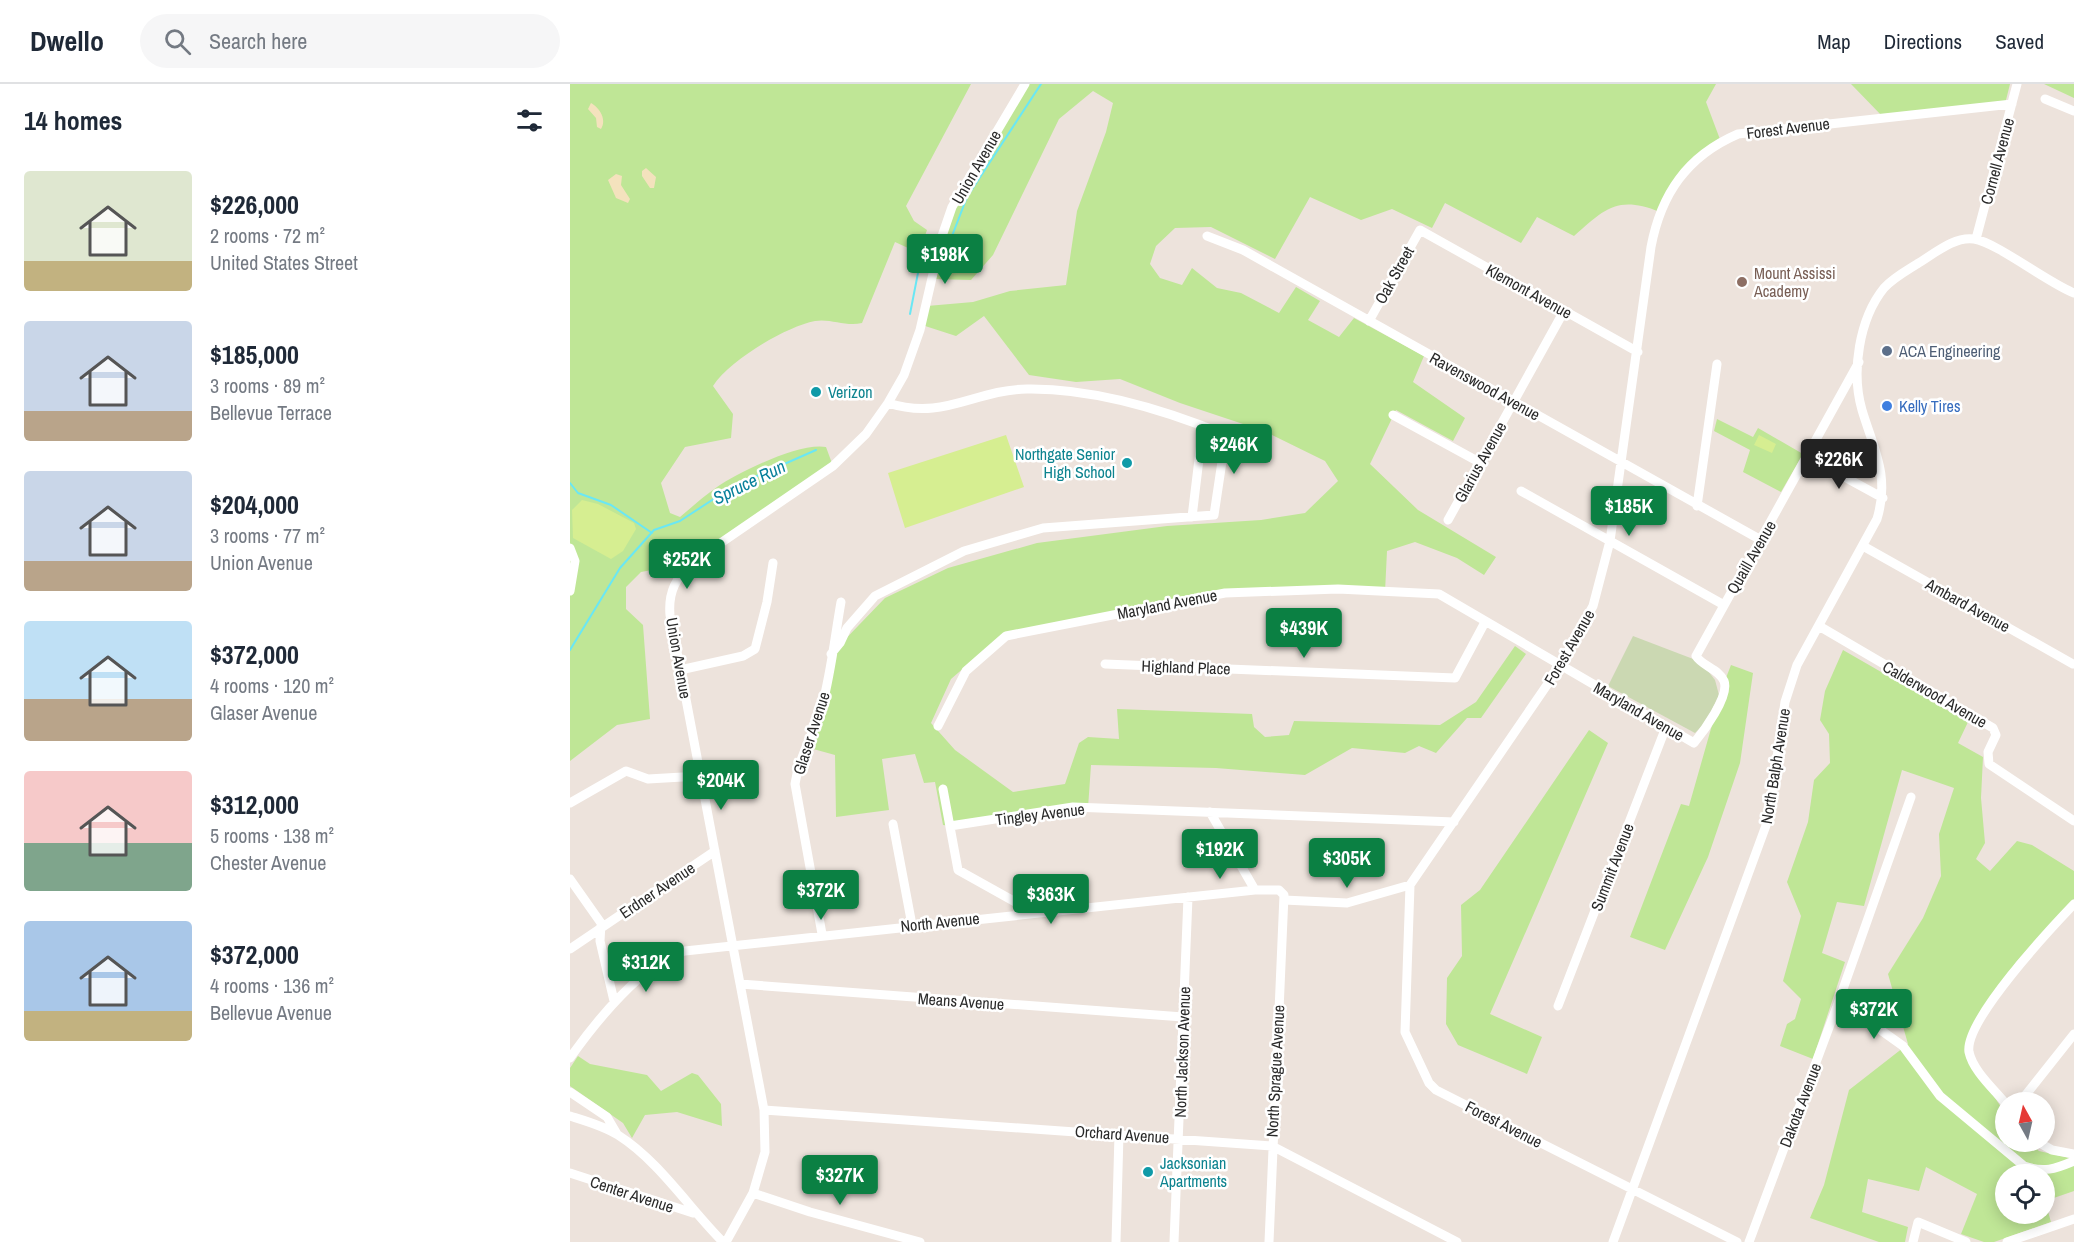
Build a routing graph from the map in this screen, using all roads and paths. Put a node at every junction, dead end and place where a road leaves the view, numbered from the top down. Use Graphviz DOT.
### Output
graph roads {
  1 [pos="1025,84"];
  2 [pos="2017,84"];
  3 [pos="2045,99"];
  4 [pos="2012,104"];
  5 [pos="2074,111"];
  6 [pos="1420,230"];
  7 [pos="1207,236"];
  8 [pos="1976,239"];
  9 [pos="2074,293"];
  10 [pos="1564,312"];
  11 [pos="1369,321"];
  12 [pos="1638,352"];
  13 [pos="1859,362"];
  14 [pos="1717,364"];
  15 [pos="1513,402"];
  16 [pos="888,403"];
  17 [pos="1393,415"];
  18 [pos="1203,426"];
  19 [pos="1808,457"];
  20 [pos="1479,462"];
  21 [pos="1621,462"];
  22 [pos="1521,491"];
  23 [pos="1883,498"];
  24 [pos="1697,506"];
  25 [pos="1192,516"];
  26 [pos="1448,520"];
  27 [pos="1761,540"];
  28 [pos="1610,541"];
  29 [pos="1863,546"];
  30 [pos="570,548"];
  31 [pos="773,563"];
  32 [pos="570,591"];
  33 [pos="842,602"];
  34 [pos="1724,605"];
  35 [pos="1485,622"];
  36 [pos="1819,626"];
  37 [pos="831,654"];
  38 [pos="1105,664"];
  39 [pos="2073,664"];
  40 [pos="1560,666"];
  41 [pos="680,670"];
  42 [pos="938,726"];
  43 [pos="1666,727"];
  44 [pos="1694,743"];
  45 [pos="700,776"];
  46 [pos="943,789"];
  47 [pos="1911,797"];
  48 [pos="570,803"];
  49 [pos="1210,812"];
  50 [pos="2074,821"];
  51 [pos="1454,822"];
  52 [pos="893,824"];
  53 [pos="950,826"];
  54 [pos="715,852"];
  55 [pos="570,879"];
  56 [pos="1410,885"];
  57 [pos="1255,890"];
  58 [pos="1188,897"];
  59 [pos="1284,900"];
  60 [pos="2074,904"];
  61 [pos="1035,913"];
  62 [pos="912,925"];
  63 [pos="601,928"];
  64 [pos="822,934"];
  65 [pos="732,944"];
  66 [pos="570,950"];
  67 [pos="740,984"];
  68 [pos="614,1001"];
  69 [pos="1558,1006"];
  70 [pos="1837,1006"];
  71 [pos="1183,1017"];
  72 [pos="2074,1034"];
  73 [pos="570,1058"];
  74 [pos="570,1092"];
  75 [pos="1996,1092"];
  76 [pos="2028,1092"];
  77 [pos="764,1110"];
  78 [pos="570,1116"];
  79 [pos="617,1134"];
  80 [pos="1119,1134"];
  81 [pos="1178,1138"];
  82 [pos="1272,1146"];
  83 [pos="2055,1151"];
  84 [pos="2074,1154"];
  85 [pos="2074,1161"];
  86 [pos="570,1173"];
  87 [pos="1634,1189"];
  88 [pos="753,1193"];
  89 [pos="694,1214"];
  90 [pos="2074,1219"];
  91 [pos="724,1242"];
  92 [pos="920,1242"];
  93 [pos="1116,1242"];
  94 [pos="1174,1242"];
  95 [pos="1269,1242"];
  96 [pos="1457,1242"];
  97 [pos="1613,1242"];
  98 [pos="1737,1242"];
  99 [pos="1749,1242"];
  100 [pos="1913,1242"];
  101 [pos="1966,1242"];
  102 [pos="2007,1242"];
  1 -- 16 [label="street, Union Avenue"];
  2 -- 4 [label="street, Cornell Avenue"];
  3 -- 5 [label="street"];
  4 -- 8 [label="street, Cornell Avenue"];
  4 -- 12 [label="street, Forest Avenue"];
  6 -- 10 [label="street, Klemont Avenue"];
  6 -- 11 [label="street, Oak Street"];
  7 -- 11 [label="street, Ravenswood Avenue"];
  8 -- 9 [label="street"];
  8 -- 13 [label="street"];
  10 -- 12 [label="street, Klemont Avenue"];
  10 -- 15 [label="street, Glarius Avenue"];
  11 -- 15 [label="street, Ravenswood Avenue"];
  12 -- 21 [label="street, Forest Avenue"];
  13 -- 19 [label="street, Quaill Avenue"];
  13 -- 23 [label="street, North Balph Avenue"];
  14 -- 24 [label="street"];
  15 -- 20 [label="street, Glarius Avenue"];
  15 -- 21 [label="street, Ravenswood Avenue"];
  16 -- 18 [label="street"];
  16 -- 41 [label="street, Union Avenue"];
  17 -- 20 [label="street"];
  18 -- 25 [label="street"];
  18 -- 25 [label="street"];
  19 -- 23 [label="street"];
  19 -- 27 [label="street, Quaill Avenue"];
  20 -- 26 [label="street, Glarius Avenue"];
  21 -- 24 [label="street, Ravenswood Avenue"];
  21 -- 28 [label="street, Forest Avenue"];
  22 -- 28 [label="street"];
  23 -- 29 [label="street, North Balph Avenue"];
  24 -- 27 [label="street, Ravenswood Avenue"];
  25 -- 37 [label="street"];
  27 -- 34 [label="street, Quaill Avenue"];
  28 -- 34 [label="street"];
  28 -- 40 [label="street, Forest Avenue"];
  29 -- 36 [label="street, North Balph Avenue"];
  29 -- 39 [label="street, Ambard Avenue"];
  30 -- 32 [label="street"];
  31 -- 41 [label="street"];
  33 -- 37 [label="street, Glaser Avenue"];
  34 -- 44 [label="street, Quaill Avenue"];
  35 -- 38 [label="street, Highland Place"];
  35 -- 40 [label="street, Maryland Avenue"];
  35 -- 42 [label="street, Maryland Avenue"];
  36 -- 50 [label="street, Calderwood Avenue"];
  36 -- 87 [label="street, North Balph Avenue"];
  37 -- 64 [label="street, Glaser Avenue"];
  40 -- 43 [label="street, Maryland Avenue"];
  40 -- 51 [label="street, Forest Avenue"];
  41 -- 45 [label="street, Union Avenue"];
  43 -- 44 [label="street, Maryland Avenue"];
  43 -- 69 [label="street, Summit Avenue"];
  45 -- 48 [label="street"];
  45 -- 54 [label="street, Union Avenue"];
  46 -- 53 [label="street"];
  47 -- 70 [label="street, Dakota Avenue"];
  49 -- 51 [label="street, Tingley Avenue"];
  49 -- 53 [label="street, Tingley Avenue"];
  49 -- 57 [label="street"];
  51 -- 56 [label="street, Forest Avenue"];
  52 -- 62 [label="street"];
  53 -- 61 [label="street"];
  54 -- 63 [label="street, Erdner Avenue"];
  54 -- 65 [label="street, Union Avenue"];
  55 -- 63 [label="street"];
  56 -- 59 [label="street"];
  56 -- 87 [label="street, Forest Avenue"];
  57 -- 58 [label="street, North Avenue"];
  57 -- 59 [label="street, North Avenue"];
  58 -- 61 [label="street, North Avenue"];
  58 -- 71 [label="street, North Jackson Avenue"];
  59 -- 82 [label="street, North Sprague Avenue"];
  60 -- 75 [label="street"];
  61 -- 62 [label="street, North Avenue"];
  62 -- 64 [label="street, North Avenue"];
  63 -- 66 [label="street, Erdner Avenue"];
  63 -- 68 [label="street"];
  64 -- 65 [label="street, North Avenue"];
  65 -- 67 [label="street, Union Avenue"];
  65 -- 68 [label="street, North Avenue"];
  67 -- 71 [label="street, Means Avenue"];
  67 -- 77 [label="street, Union Avenue"];
  68 -- 73 [label="street, North Avenue"];
  70 -- 85 [label="street"];
  70 -- 99 [label="street, Dakota Avenue"];
  71 -- 81 [label="street, North Jackson Avenue"];
  72 -- 76 [label="street"];
  74 -- 79 [label="street"];
  77 -- 80 [label="street, Orchard Avenue"];
  77 -- 88 [label="street, Union Avenue"];
  78 -- 79 [label="street"];
  79 -- 89 [label="street"];
  80 -- 81 [label="street, Orchard Avenue"];
  80 -- 93 [label="street"];
  81 -- 82 [label="street, Orchard Avenue"];
  81 -- 94 [label="street, North Jackson Avenue"];
  82 -- 95 [label="street, North Sprague Avenue"];
  82 -- 96 [label="street, Orchard Avenue"];
  83 -- 84 [label="street"];
  86 -- 89 [label="street, Center Avenue"];
  87 -- 97 [label="street, North Balph Avenue"];
  87 -- 98 [label="street, Forest Avenue"];
  88 -- 91 [label="street, Union Avenue"];
  88 -- 92 [label="street"];
  89 -- 91 [label="street"];
  90 -- 102 [label="street"];
  100 -- 101 [label="street"];
}
